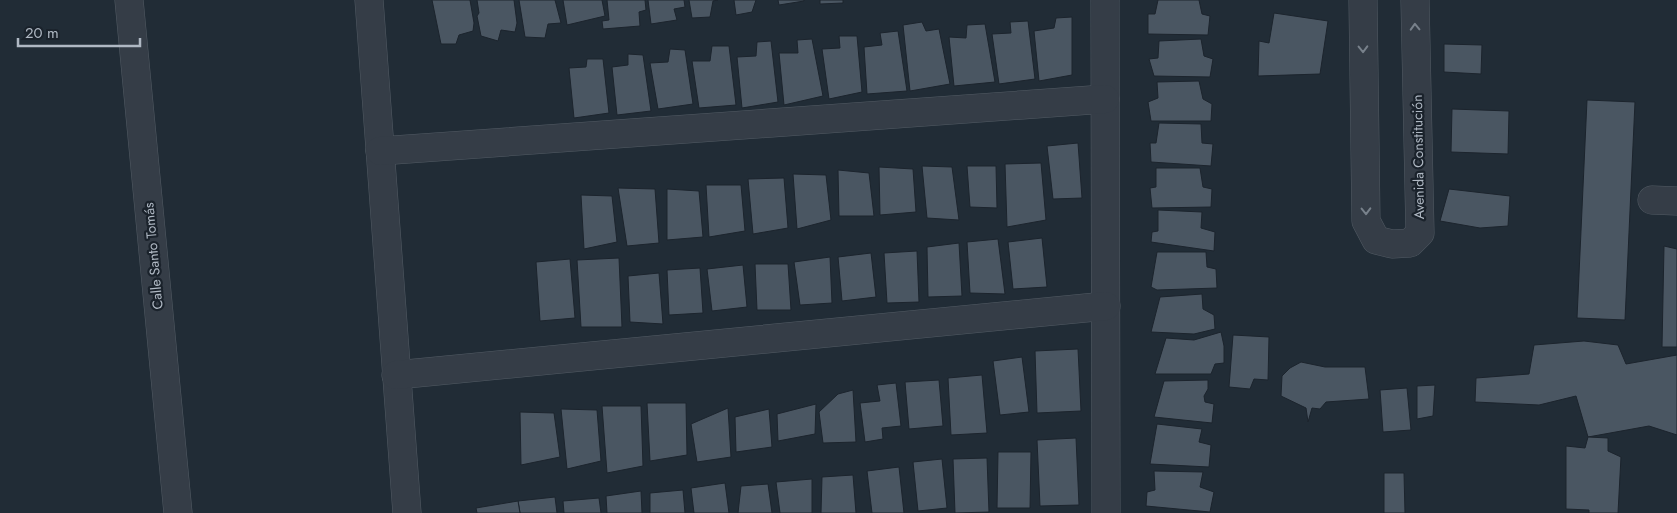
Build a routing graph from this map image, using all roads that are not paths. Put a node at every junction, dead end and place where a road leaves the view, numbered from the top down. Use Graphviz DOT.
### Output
graph roads {
  1 [pos="129,0"];
  2 [pos="369,0"];
  3 [pos="1105,0"];
  4 [pos="1363,0"];
  5 [pos="1415,0"];
  6 [pos="1105,99"];
  7 [pos="380,151"];
  8 [pos="1106,306"];
  9 [pos="396,375"];
  10 [pos="178,513"];
  11 [pos="407,513"];
  12 [pos="1106,513"];
  1 -- 10 [label="street, Calle Santo Tomás"];
  2 -- 7 [label="street"];
  3 -- 6 [label="street"];
  4 -- 5 [label="street, Avenida Constitución, one-way"];
  6 -- 7 [label="street"];
  6 -- 8 [label="street"];
  7 -- 9 [label="street"];
  8 -- 9 [label="street"];
  8 -- 12 [label="street"];
  9 -- 11 [label="street"];
}
